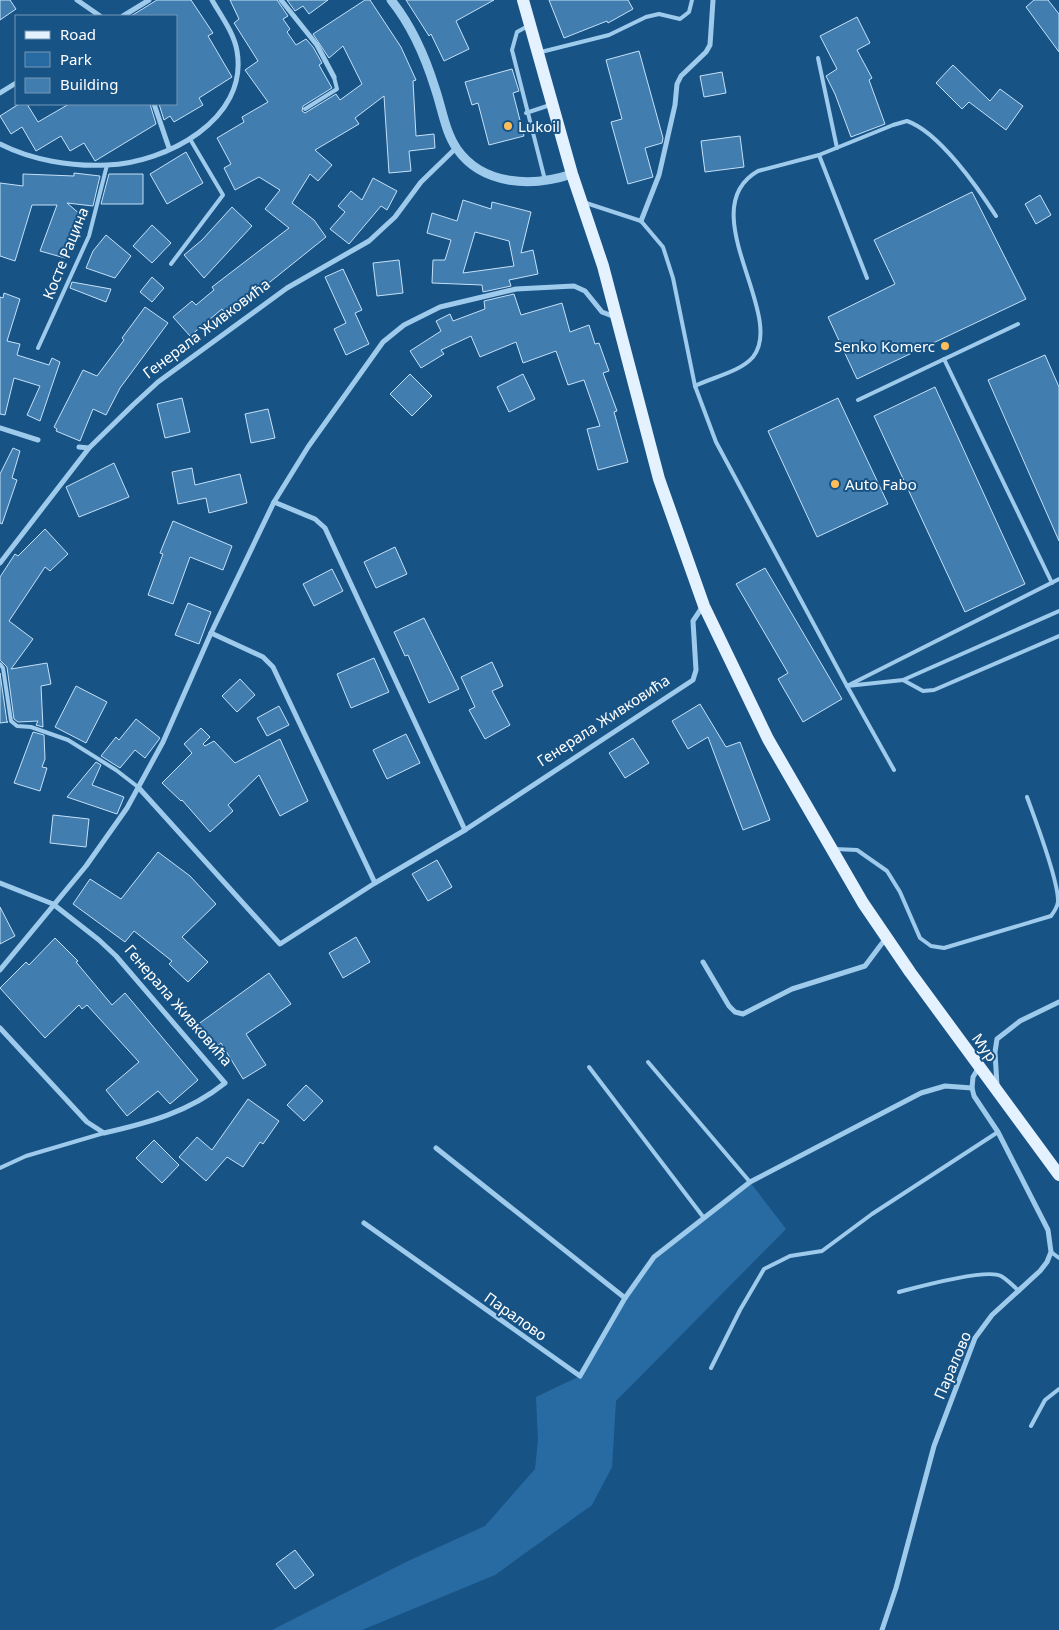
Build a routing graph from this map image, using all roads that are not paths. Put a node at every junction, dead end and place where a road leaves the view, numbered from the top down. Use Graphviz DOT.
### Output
graph roads {
  1 [pos="77,0"];
  2 [pos="149,0"];
  3 [pos="212,0"];
  4 [pos="280,0"];
  5 [pos="391,0"];
  6 [pos="523,0"];
  7 [pos="692,0"];
  8 [pos="713,0"];
  9 [pos="99,15"];
  10 [pos="124,15"];
  11 [pos="530,25"];
  12 [pos="538,53"];
  13 [pos="818,58"];
  14 [pos="334,77"];
  15 [pos="14,84"];
  16 [pos="0,93"];
  17 [pos="552,104"];
  18 [pos="154,105"];
  19 [pos="305,109"];
  20 [pos="526,113"];
  21 [pos="190,139"];
  22 [pos="0,144"];
  23 [pos="170,148"];
  24 [pos="456,148"];
  25 [pos="838,148"];
  26 [pos="819,156"];
  27 [pos="107,165"];
  28 [pos="572,174"];
  29 [pos="545,181"];
  30 [pos="581,201"];
  31 [pos="996,216"];
  32 [pos="641,221"];
  33 [pos="171,264"];
  34 [pos="867,278"];
  35 [pos="616,317"];
  36 [pos="1018,324"];
  37 [pos="38,348"];
  38 [pos="944,359"];
  39 [pos="695,386"];
  40 [pos="858,400"];
  41 [pos="0,428"];
  42 [pos="38,440"];
  43 [pos="79,447"];
  44 [pos="89,448"];
  45 [pos="274,502"];
  46 [pos="0,563"];
  47 [pos="1059,580"];
  48 [pos="1052,583"];
  49 [pos="704,606"];
  50 [pos="1059,611"];
  51 [pos="211,633"];
  52 [pos="1059,636"];
  53 [pos="0,664"];
  54 [pos="903,680"];
  55 [pos="847,686"];
  56 [pos="894,770"];
  57 [pos="138,788"];
  58 [pos="1027,796"];
  59 [pos="465,830"];
  60 [pos="830,849"];
  61 [pos="0,883"];
  62 [pos="375,883"];
  63 [pos="53,904"];
  64 [pos="886,938"];
  65 [pos="704,962"];
  66 [pos="0,970"];
  67 [pos="1059,1002"];
  68 [pos="0,1028"];
  69 [pos="648,1062"];
  70 [pos="589,1067"];
  71 [pos="979,1067"];
  72 [pos="972,1088"];
  73 [pos="998,1092"];
  74 [pos="998,1132"];
  75 [pos="104,1133"];
  76 [pos="436,1148"];
  77 [pos="0,1168"];
  78 [pos="1059,1175"];
  79 [pos="750,1182"];
  80 [pos="704,1218"];
  81 [pos="364,1223"];
  82 [pos="1051,1252"];
  83 [pos="1059,1258"];
  84 [pos="899,1292"];
  85 [pos="1019,1292"];
  86 [pos="625,1298"];
  87 [pos="711,1368"];
  88 [pos="1059,1389"];
  89 [pos="1031,1426"];
  90 [pos="882,1630"];
  1 -- 9 [label="street"];
  2 -- 10 [label="street"];
  3 -- 21 [label="street"];
  4 -- 14 [label="street"];
  5 -- 24 [label="street"];
  6 -- 11 [label="main road"];
  7 -- 12 [label="lane"];
  8 -- 32 [label="street"];
  11 -- 12 [label="main road"];
  11 -- 20 [label="lane"];
  12 -- 17 [label="main road"];
  13 -- 25 [label="lane"];
  14 -- 19 [label="lane"];
  15 -- 16 [label="street"];
  17 -- 20 [label="lane"];
  17 -- 28 [label="main road"];
  18 -- 23 [label="street"];
  20 -- 29 [label="lane"];
  21 -- 23 [label="street"];
  21 -- 33 [label="lane"];
  22 -- 27 [label="street"];
  23 -- 27 [label="street"];
  24 -- 29 [label="street"];
  24 -- 44 [label="street, Генерала Живковића"];
  25 -- 26 [label="lane"];
  25 -- 31 [label="lane"];
  26 -- 34 [label="lane"];
  26 -- 39 [label="lane"];
  27 -- 37 [label="lane, Косте Рацина"];
  28 -- 29 [label="street"];
  28 -- 30 [label="main road"];
  30 -- 32 [label="lane"];
  30 -- 35 [label="main road"];
  32 -- 39 [label="lane"];
  35 -- 45 [label="street"];
  35 -- 49 [label="main road"];
  36 -- 38 [label="lane"];
  38 -- 40 [label="lane"];
  38 -- 48 [label="lane"];
  39 -- 55 [label="lane"];
  41 -- 42 [label="street"];
  43 -- 44 [label="street"];
  44 -- 46 [label="street, Генерала Живковића"];
  45 -- 51 [label="street"];
  45 -- 59 [label="street"];
  47 -- 48 [label="lane"];
  48 -- 55 [label="lane"];
  49 -- 59 [label="street, Генерала Живковића"];
  49 -- 60 [label="main road"];
  50 -- 54 [label="lane"];
  51 -- 57 [label="street"];
  51 -- 62 [label="street"];
  52 -- 54 [label="lane"];
  53 -- 57 [label="lane, Генерала Живковића"];
  54 -- 55 [label="lane"];
  55 -- 56 [label="lane"];
  57 -- 62 [label="street, Генерала Живковића"];
  57 -- 63 [label="street"];
  58 -- 60 [label="lane"];
  59 -- 62 [label="street, Генерала Живковића"];
  60 -- 64 [label="main road, Мур"];
  61 -- 63 [label="street, Генерала Живковића"];
  63 -- 66 [label="street"];
  63 -- 75 [label="street, Генерала Живковића"];
  64 -- 65 [label="street"];
  64 -- 71 [label="main road, Мур"];
  67 -- 73 [label="street"];
  68 -- 75 [label="street"];
  69 -- 79 [label="lane"];
  70 -- 80 [label="lane"];
  71 -- 72 [label="street"];
  71 -- 73 [label="main road, Мур"];
  72 -- 74 [label="street"];
  72 -- 79 [label="street, Паралово"];
  73 -- 78 [label="main road, Мур"];
  74 -- 82 [label="street"];
  74 -- 87 [label="lane"];
  75 -- 77 [label="lane"];
  76 -- 86 [label="street"];
  79 -- 80 [label="street, Паралово"];
  80 -- 86 [label="street, Паралово"];
  81 -- 86 [label="street, Паралово"];
  82 -- 83 [label="lane"];
  82 -- 85 [label="street, Паралово"];
  84 -- 85 [label="lane"];
  85 -- 90 [label="street, Паралово"];
  88 -- 89 [label="lane"];
}
